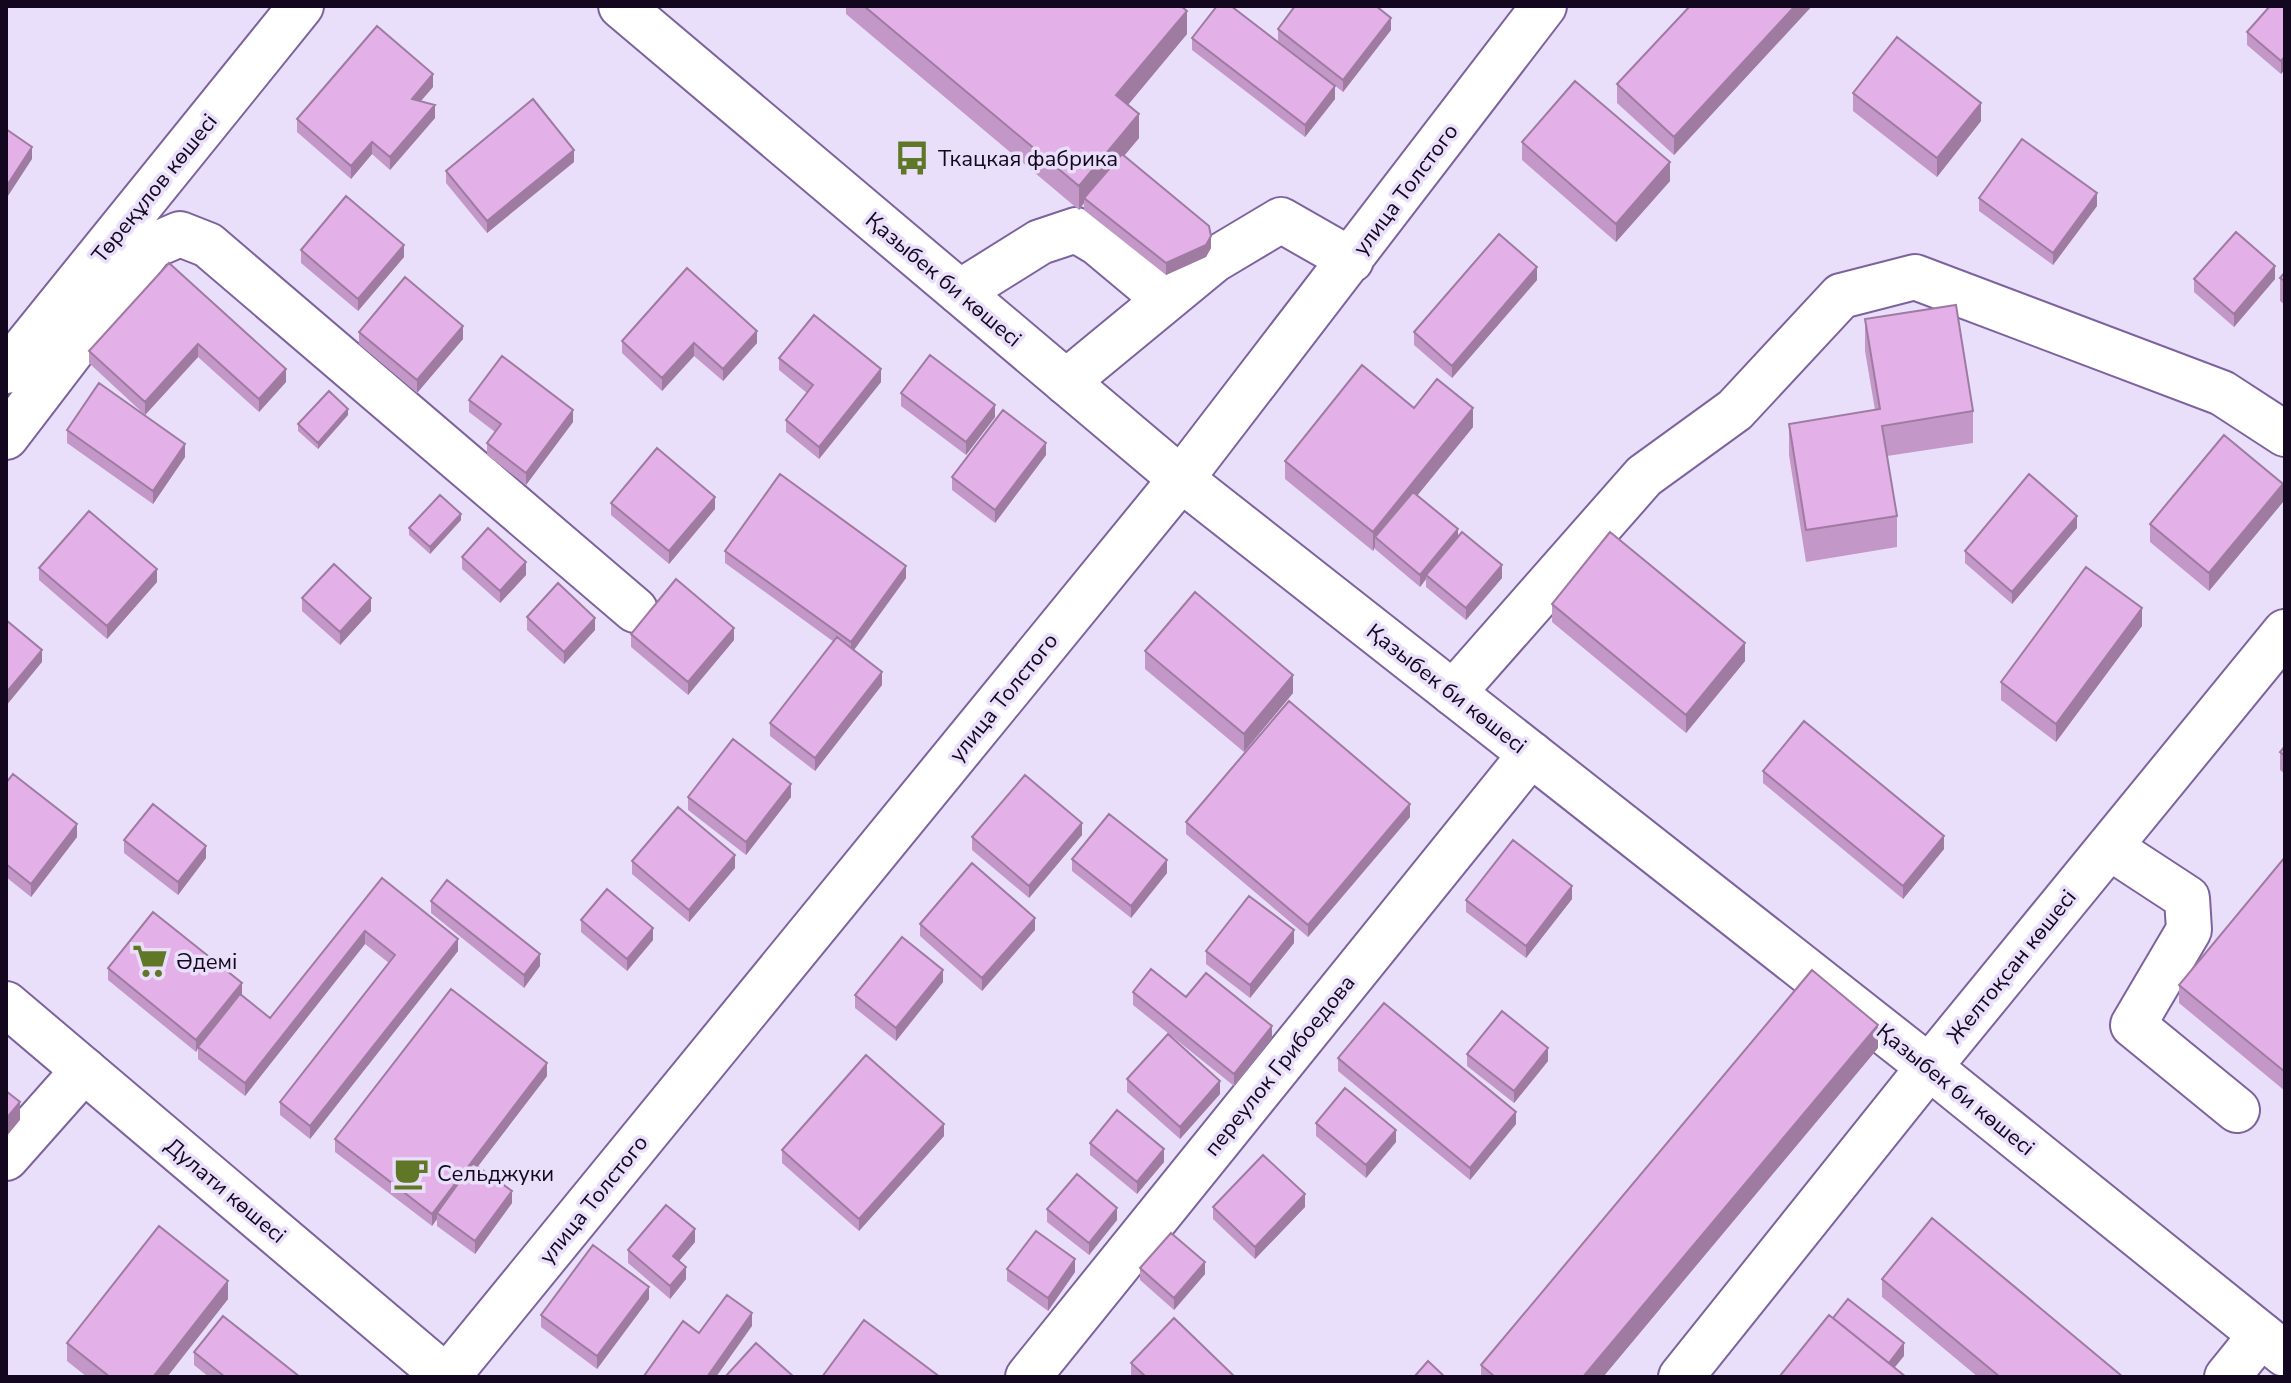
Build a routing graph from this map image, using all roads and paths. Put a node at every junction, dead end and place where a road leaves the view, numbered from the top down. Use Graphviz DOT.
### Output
graph roads {
  1 [pos="301,6"];
  2 [pos="621,6"];
  3 [pos="1544,6"];
  4 [pos="1351,260"];
  5 [pos="960,292"];
  6 [pos="1165,299"];
  7 [pos="6,371"];
  8 [pos="1066,382"];
  9 [pos="2285,434"];
  10 [pos="6,437"];
  11 [pos="1181,479"];
  12 [pos="635,610"];
  13 [pos="2285,632"];
  14 [pos="1453,693"];
  15 [pos="1531,754"];
  16 [pos="2109,847"];
  17 [pos="6,1004"];
  18 [pos="1929,1067"];
  19 [pos="84,1070"];
  20 [pos="2237,1110"];
  21 [pos="6,1158"];
  22 [pos="2273,1345"];
  23 [pos="446,1377"];
  24 [pos="1028,1377"];
  25 [pos="1681,1377"];
  26 [pos="2227,1377"];
  1 -- 7 [label="street, Төреқұлов көшесі"];
  2 -- 5 [label="street, Қазыбек би көшесі"];
  3 -- 4 [label="street, улица Толстого"];
  4 -- 6 [label="street"];
  4 -- 11 [label="street, улица Толстого"];
  5 -- 6 [label="street"];
  5 -- 8 [label="street, Қазыбек би көшесі"];
  6 -- 8 [label="street"];
  8 -- 11 [label="street, Қазыбек би көшесі"];
  9 -- 14 [label="street"];
  10 -- 12 [label="street"];
  11 -- 14 [label="street, Қазыбек би көшесі"];
  11 -- 23 [label="street, улица Толстого"];
  13 -- 16 [label="street, Желтоқсан көшесі"];
  14 -- 15 [label="street, Қазыбек би көшесі"];
  15 -- 18 [label="street, Қазыбек би көшесі"];
  15 -- 24 [label="street, переулок Грибоедова"];
  16 -- 18 [label="street, Желтоқсан көшесі"];
  16 -- 20 [label="street"];
  17 -- 19 [label="street, Дулати көшесі"];
  18 -- 22 [label="street, Қазыбек би көшесі"];
  18 -- 25 [label="street, Желтоқсан көшесі"];
  19 -- 21 [label="street"];
  19 -- 23 [label="street, Дулати көшесі"];
  22 -- 26 [label="street"];
}
